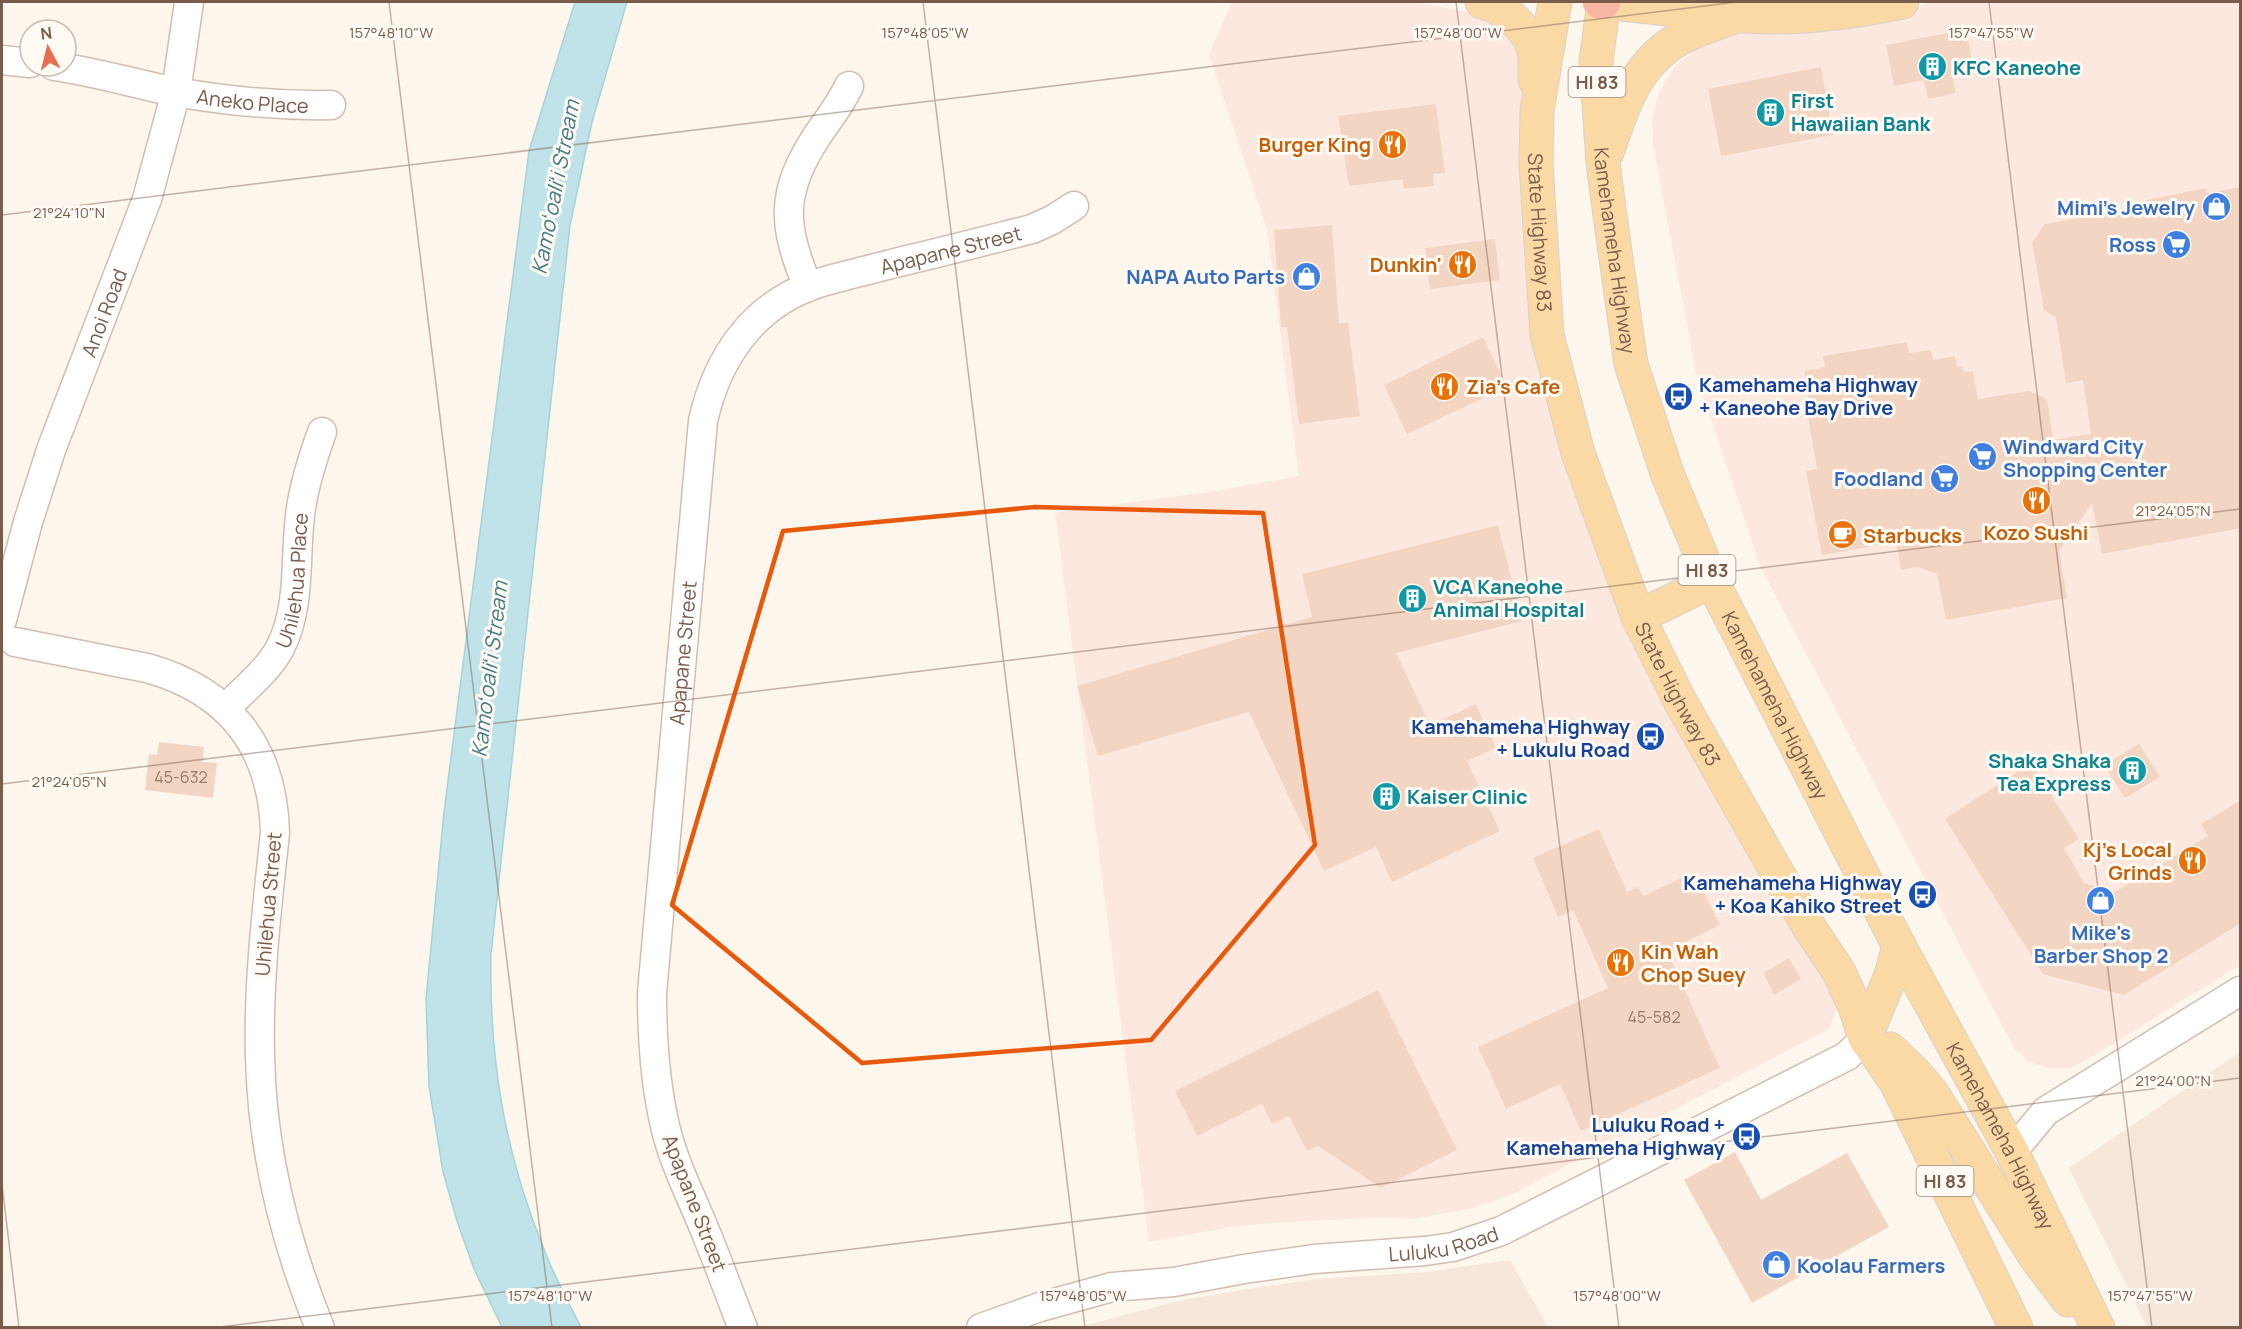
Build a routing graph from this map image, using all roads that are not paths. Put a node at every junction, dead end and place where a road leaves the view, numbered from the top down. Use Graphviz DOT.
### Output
graph roads {
  1 [pos="189,2"];
  2 [pos="1482,2"];
  3 [pos="1555,2"];
  4 [pos="1603,2"];
  5 [pos="1902,2"];
  6 [pos="1736,16"];
  7 [pos="2,60"];
  8 [pos="18,62"];
  9 [pos="78,70"];
  10 [pos="849,86"];
  11 [pos="176,92"];
  12 [pos="331,105"];
  13 [pos="1537,111"];
  14 [pos="1603,163"];
  15 [pos="1074,206"];
  16 [pos="808,287"];
  17 [pos="322,432"];
  18 [pos="1712,581"];
  19 [pos="1638,617"];
  20 [pos="5,636"];
  21 [pos="225,709"];
  22 [pos="1899,946"];
  23 [pos="2241,991"];
  24 [pos="1865,1038"];
  25 [pos="2012,1152"];
  26 [pos="320,1328"];
  27 [pos="742,1328"];
  28 [pos="981,1328"];
  29 [pos="2016,1328"];
  30 [pos="2089,1328"];
  31 [pos="2098,1328"];
  1 -- 11 [label="street, Anoi Road"];
  2 -- 13 [label="main road, HI 83"];
  3 -- 13 [label="main road, State Highway 83"];
  4 -- 6 [label="main road"];
  4 -- 14 [label="main road, Kamehameha Highway / HI 83"];
  5 -- 6 [label="main road"];
  6 -- 14 [label="main road"];
  7 -- 8 [label="street"];
  9 -- 11 [label="street, Aneko Place"];
  10 -- 16 [label="street"];
  11 -- 12 [label="street, Aneko Place"];
  11 -- 20 [label="street, Anoi Road"];
  13 -- 19 [label="main road, State Highway 83 / HI 83"];
  14 -- 18 [label="main road, Kamehameha Highway / HI 83"];
  15 -- 16 [label="street, Apapane Street"];
  16 -- 27 [label="street, Apapane Street"];
  17 -- 21 [label="street, Uhilehua Place"];
  18 -- 19 [label="main road"];
  18 -- 22 [label="main road, Kamehameha Highway / HI 83"];
  19 -- 24 [label="main road, State Highway 83 / HI 83"];
  20 -- 21 [label="street, Uhilehua Street"];
  21 -- 26 [label="street, Uhilehua Street"];
  22 -- 24 [label="main road"];
  22 -- 25 [label="main road, Kamehameha Highway / HI 83"];
  23 -- 25 [label="street"];
  24 -- 28 [label="street, Luluku Road"];
  24 -- 29 [label="main road, State Highway 83 / HI 83"];
  24 -- 30 [label="main road"];
  25 -- 31 [label="main road, Kamehameha Highway / HI 83"];
}
